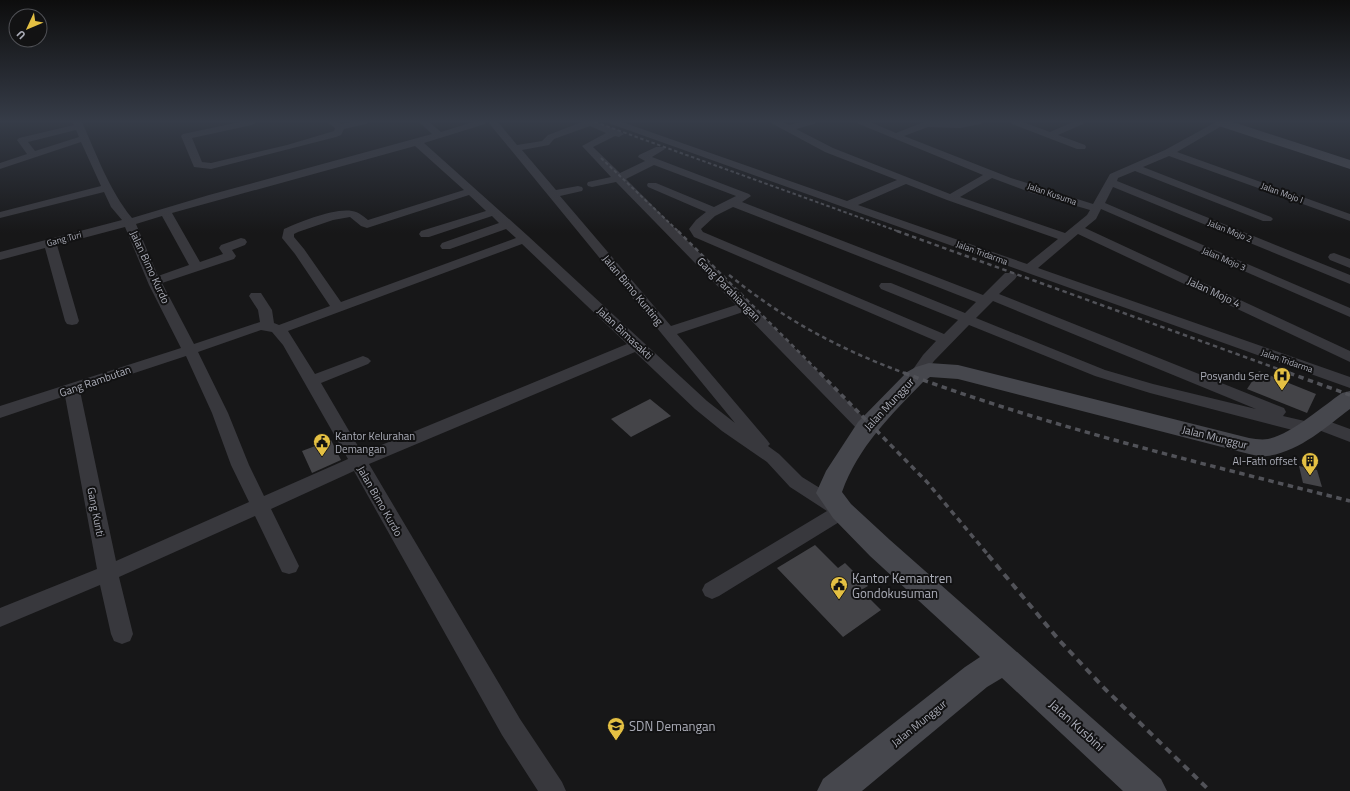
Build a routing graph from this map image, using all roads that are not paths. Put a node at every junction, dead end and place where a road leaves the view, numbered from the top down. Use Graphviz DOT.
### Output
graph roads {
  1 [pos="21,159"];
  2 [pos="94,159"];
  3 [pos="195,159"];
  4 [pos="242,159"];
  5 [pos="355,159"];
  6 [pos="436,159"];
  7 [pos="525,159"];
  8 [pos="601,159"];
  9 [pos="648,159"];
  10 [pos="688,159"];
  11 [pos="718,159"];
  12 [pos="852,159"];
  13 [pos="954,159"];
  14 [pos="1152,159"];
  15 [pos="1187,159"];
  16 [pos="1332,159"];
  17 [pos="653,161"];
  18 [pos="700,163"];
  19 [pos="1350,165"];
  20 [pos="0,166"];
  21 [pos="1134,167"];
  22 [pos="992,174"];
  23 [pos="619,178"];
  24 [pos="905,180"];
  25 [pos="1110,182"];
  26 [pos="592,184"];
  27 [pos="652,185"];
  28 [pos="107,188"];
  29 [pos="578,189"];
  30 [pos="472,191"];
  31 [pos="553,194"];
  32 [pos="951,198"];
  33 [pos="734,203"];
  34 [pos="847,205"];
  35 [pos="1097,206"];
  36 [pos="165,211"];
  37 [pos="714,211"];
  38 [pos="493,212"];
  39 [pos="0,215"];
  40 [pos="1350,218"];
  41 [pos="1267,219"];
  42 [pos="129,222"];
  43 [pos="507,224"];
  44 [pos="1077,229"];
  45 [pos="425,234"];
  46 [pos="1066,238"];
  47 [pos="524,239"];
  48 [pos="241,242"];
  49 [pos="50,243"];
  50 [pos="446,246"];
  51 [pos="0,256"];
  52 [pos="1334,257"];
  53 [pos="1350,264"];
  54 [pos="196,267"];
  55 [pos="1029,269"];
  56 [pos="1010,276"];
  57 [pos="1350,280"];
  58 [pos="155,281"];
  59 [pos="886,286"];
  60 [pos="256,296"];
  61 [pos="988,298"];
  62 [pos="746,306"];
  63 [pos="338,308"];
  64 [pos="1350,313"];
  65 [pos="967,320"];
  66 [pos="72,321"];
  67 [pos="273,328"];
  68 [pos="668,332"];
  69 [pos="946,340"];
  70 [pos="638,345"];
  71 [pos="190,350"];
  72 [pos="1350,357"];
  73 [pos="363,361"];
  74 [pos="917,375"];
  75 [pos="312,381"];
  76 [pos="72,389"];
  77 [pos="1348,394"];
  78 [pos="0,412"];
  79 [pos="1312,425"];
  80 [pos="866,428"];
  81 [pos="1350,436"];
  82 [pos="773,458"];
  83 [pos="357,462"];
  84 [pos="260,504"];
  85 [pos="842,511"];
  86 [pos="288,566"];
  87 [pos="108,573"];
  88 [pos="712,590"];
  89 [pos="0,618"];
  90 [pos="122,634"];
  91 [pos="1004,659"];
  92 [pos="554,791"];
  93 [pos="835,791"];
  94 [pos="1149,791"];
  1 -- 20 [label="street"];
  2 -- 28 [label="street, Jalan Bimo Kurdo"];
  3 -- 4 [label="street"];
  5 -- 36 [label="street, Jalan Bimo Kurdo"];
  6 -- 30 [label="street, Jalan Bimasakti"];
  7 -- 31 [label="street, Jalan Bimo Kunting"];
  8 -- 23 [label="street, Gang Parahiangan"];
  9 -- 17 [label="street"];
  10 -- 18 [label="street"];
  11 -- 34 [label="street, Jalan Tridarma"];
  12 -- 24 [label="street"];
  13 -- 22 [label="street, Jalan Kusuma"];
  14 -- 21 [label="street"];
  15 -- 40 [label="street, Jalan Mojo I"];
  16 -- 19 [label="street"];
  17 -- 23 [label="street"];
  17 -- 33 [label="street"];
  21 -- 25 [label="street"];
  21 -- 41 [label="street"];
  22 -- 32 [label="street"];
  22 -- 35 [label="street, Jalan Kusuma"];
  23 -- 26 [label="street"];
  23 -- 62 [label="street, Gang Parahiangan"];
  24 -- 32 [label="street"];
  24 -- 34 [label="street"];
  25 -- 35 [label="street"];
  25 -- 57 [label="street, Jalan Mojo 2"];
  27 -- 37 [label="street"];
  28 -- 39 [label="street"];
  28 -- 42 [label="street, Jalan Bimo Kurdo"];
  29 -- 31 [label="street"];
  30 -- 38 [label="street, Jalan Bimasakti"];
  30 -- 63 [label="street"];
  31 -- 68 [label="street, Jalan Bimo Kunting"];
  32 -- 46 [label="street"];
  33 -- 37 [label="street"];
  33 -- 61 [label="street"];
  34 -- 55 [label="street, Jalan Tridarma"];
  35 -- 44 [label="street"];
  35 -- 64 [label="street, Jalan Mojo 3"];
  36 -- 42 [label="street, Jalan Bimo Kurdo"];
  36 -- 54 [label="street"];
  37 -- 69 [label="street"];
  38 -- 43 [label="street, Jalan Bimasakti"];
  38 -- 45 [label="street"];
  42 -- 49 [label="street, Gang Turi"];
  42 -- 58 [label="street, Jalan Bimo Kurdo"];
  43 -- 47 [label="street, Jalan Bimasakti"];
  43 -- 50 [label="street"];
  44 -- 46 [label="street"];
  44 -- 72 [label="street, Jalan Mojo 4"];
  46 -- 55 [label="street"];
  47 -- 63 [label="street"];
  47 -- 70 [label="street, Jalan Bimasakti"];
  48 -- 54 [label="street"];
  49 -- 51 [label="street, Gang Turi"];
  49 -- 66 [label="street"];
  52 -- 53 [label="street"];
  54 -- 58 [label="street"];
  55 -- 77 [label="street, Jalan Tridarma"];
  56 -- 61 [label="street"];
  58 -- 71 [label="street, Jalan Bimo Kurdo"];
  59 -- 65 [label="street"];
  60 -- 67 [label="street"];
  61 -- 65 [label="street"];
  61 -- 79 [label="street"];
  62 -- 68 [label="street"];
  62 -- 80 [label="street, Gang Parahiangan"];
  63 -- 67 [label="street"];
  65 -- 69 [label="street"];
  65 -- 79 [label="street"];
  67 -- 71 [label="street"];
  67 -- 75 [label="street, Jalan Bimo Kurdo"];
  68 -- 82 [label="street, Jalan Bimo Kunting"];
  69 -- 74 [label="street"];
  70 -- 82 [label="street, Jalan Bimasakti"];
  70 -- 83 [label="street"];
  71 -- 76 [label="street, Gang Rambutan"];
  71 -- 84 [label="street, Jalan Bimo Kurdo"];
  73 -- 75 [label="street"];
  74 -- 79 [label="street, Jalan Munggur"];
  74 -- 80 [label="street, Jalan Munggur"];
  75 -- 83 [label="street, Jalan Bimo Kurdo"];
  76 -- 78 [label="street, Gang Rambutan"];
  76 -- 87 [label="street, Gang Kunti"];
  77 -- 79 [label="street, Jalan Munggur"];
  79 -- 81 [label="street"];
  80 -- 85 [label="street, Jalan Munggur"];
  82 -- 85 [label="street, Jalan Bimasakti"];
  83 -- 84 [label="street"];
  83 -- 92 [label="street, Jalan Bimo Kurdo"];
  84 -- 86 [label="street, Jalan Bimo Kurdo"];
  84 -- 87 [label="street"];
  85 -- 88 [label="street"];
  85 -- 91 [label="street, Jalan Munggur"];
  87 -- 89 [label="street"];
  87 -- 90 [label="street, Gang Kunti"];
  91 -- 93 [label="street, Jalan Munggur"];
  91 -- 94 [label="street, Jalan Kusbini"];
}
